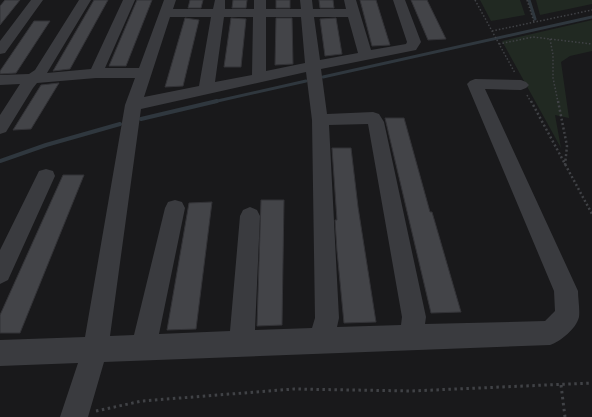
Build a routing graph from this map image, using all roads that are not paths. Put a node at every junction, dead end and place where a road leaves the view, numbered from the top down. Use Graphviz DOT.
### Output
graph roads {
  1 [pos="37,0"];
  2 [pos="85,0"];
  3 [pos="129,0"];
  4 [pos="350,0"];
  5 [pos="399,0"];
  6 [pos="260,6"];
  7 [pos="307,6"];
  8 [pos="167,7"];
  9 [pos="219,7"];
  10 [pos="354,13"];
  11 [pos="0,50"];
  12 [pos="366,56"];
  13 [pos="313,66"];
  14 [pos="96,73"];
  15 [pos="144,73"];
  16 [pos="259,78"];
  17 [pos="33,79"];
  18 [pos="0,80"];
  19 [pos="521,85"];
  20 [pos="206,90"];
  21 [pos="133,105"];
  22 [pos="320,120"];
  23 [pos="0,128"];
  24 [pos="46,176"];
  25 [pos="175,208"];
  26 [pos="250,216"];
  27 [pos="0,273"];
  28 [pos="411,337"];
  29 [pos="321,340"];
  30 [pos="242,344"];
  31 [pos="144,348"];
  32 [pos="95,350"];
  33 [pos="0,353"];
  34 [pos="74,417"];
  1 -- 11 [label="street"];
  2 -- 17 [label="street"];
  3 -- 14 [label="street"];
  4 -- 10 [label="street"];
  5 -- 12 [label="street"];
  6 -- 7 [label="street"];
  6 -- 9 [label="street"];
  6 -- 16 [label="street"];
  7 -- 10 [label="street"];
  7 -- 13 [label="street"];
  8 -- 9 [label="street"];
  8 -- 15 [label="street"];
  9 -- 20 [label="street"];
  10 -- 12 [label="street"];
  12 -- 13 [label="street"];
  13 -- 16 [label="street"];
  13 -- 22 [label="street"];
  14 -- 15 [label="street"];
  14 -- 17 [label="street"];
  15 -- 21 [label="street"];
  16 -- 20 [label="street"];
  17 -- 18 [label="street"];
  17 -- 23 [label="street"];
  19 -- 28 [label="street"];
  20 -- 21 [label="street"];
  21 -- 32 [label="street"];
  22 -- 28 [label="street"];
  22 -- 29 [label="street"];
  24 -- 27 [label="street"];
  25 -- 31 [label="street"];
  26 -- 30 [label="street"];
  28 -- 29 [label="street"];
  29 -- 30 [label="street"];
  30 -- 31 [label="street"];
  31 -- 32 [label="street"];
  32 -- 33 [label="street"];
  32 -- 34 [label="street"];
}
